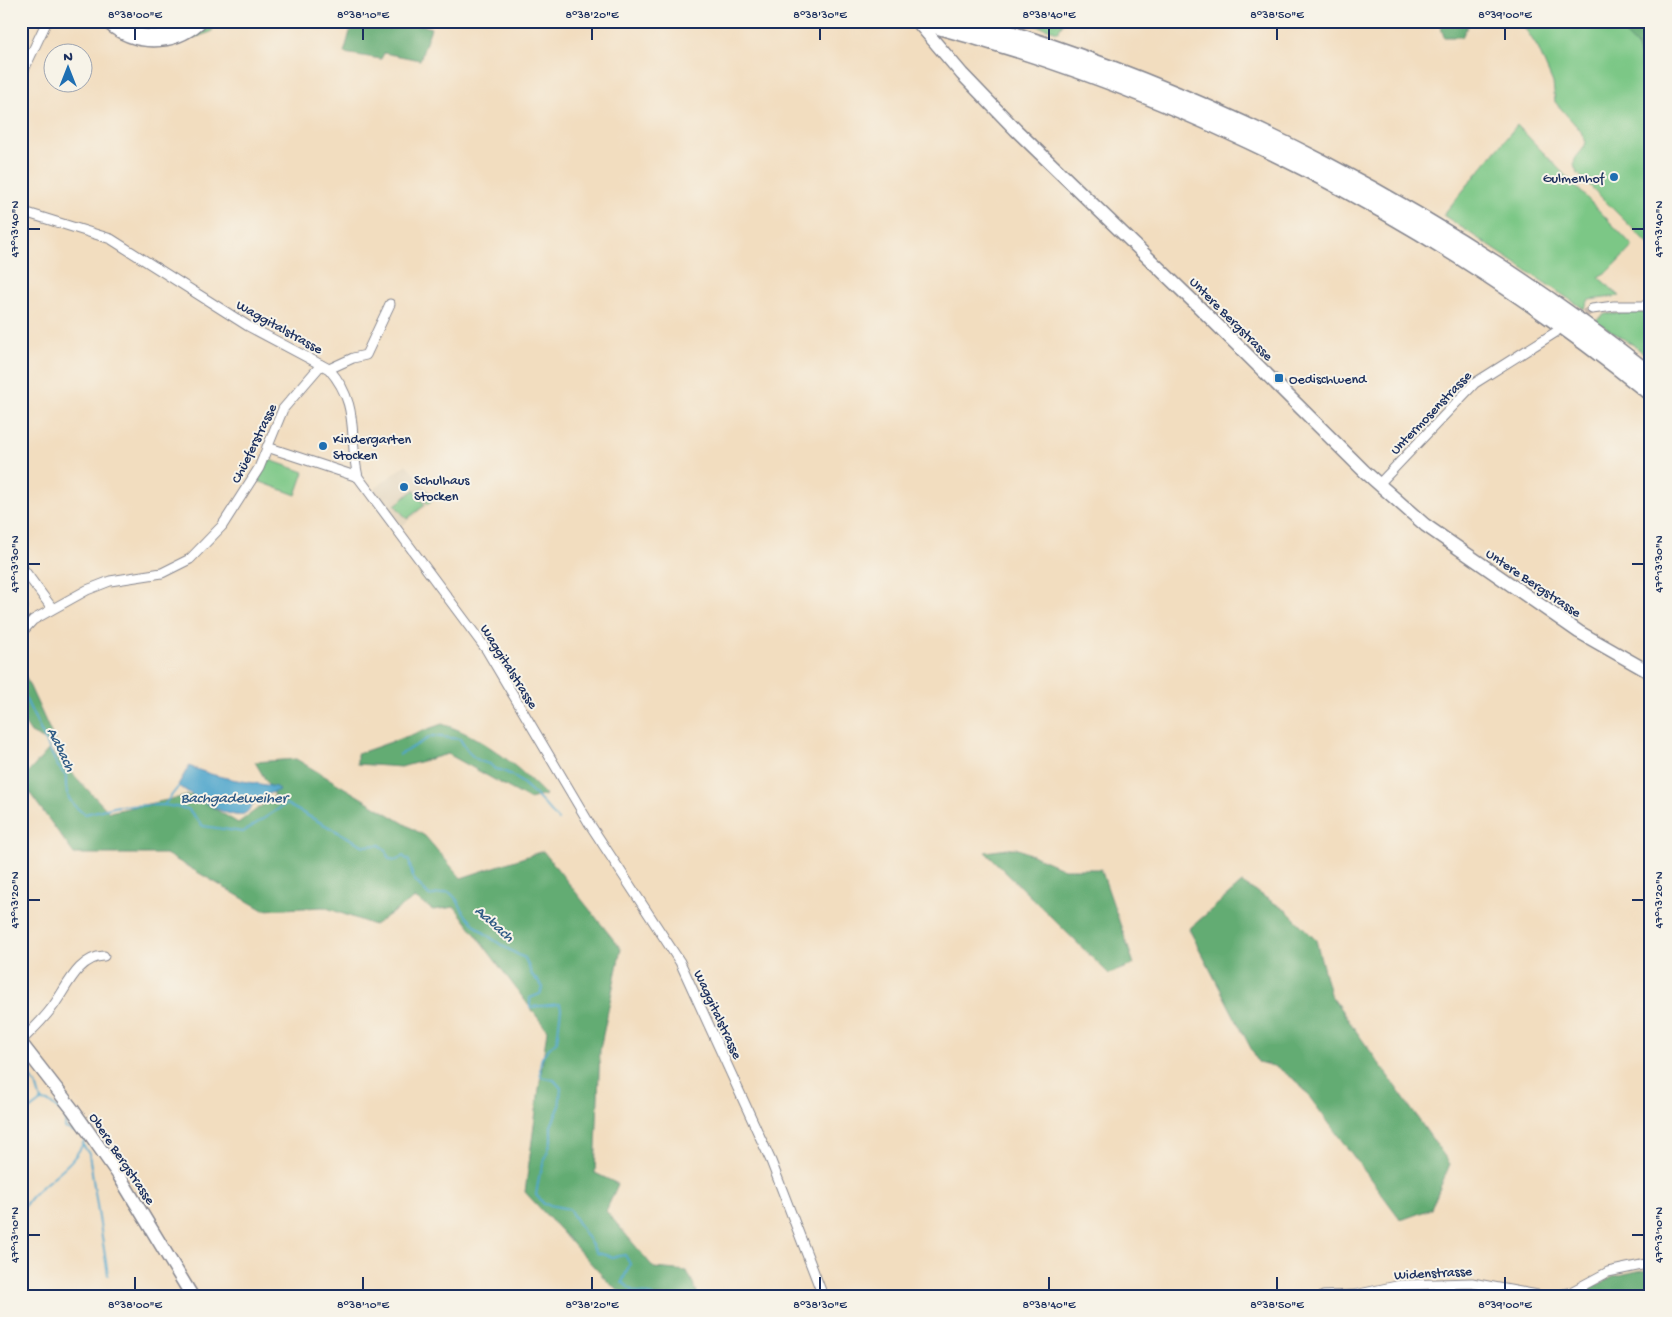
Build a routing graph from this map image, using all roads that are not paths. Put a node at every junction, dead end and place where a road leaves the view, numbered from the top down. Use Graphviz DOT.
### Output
graph roads {
  1 [pos="47,21"];
  2 [pos="109,21"];
  3 [pos="121,21"];
  4 [pos="185,21"];
  5 [pos="198,21"];
  6 [pos="968,21"];
  7 [pos="922,22"];
  8 [pos="21,76"];
  9 [pos="21,211"];
  10 [pos="390,304"];
  11 [pos="1651,306"];
  12 [pos="1592,309"];
  13 [pos="1556,332"];
  14 [pos="325,367"];
  15 [pos="1651,376"];
  16 [pos="1651,393"];
  17 [pos="267,447"];
  18 [pos="358,477"];
  19 [pos="1379,484"];
  20 [pos="21,566"];
  21 [pos="21,598"];
  22 [pos="52,608"];
  23 [pos="21,613"];
  24 [pos="21,632"];
  25 [pos="1651,673"];
  26 [pos="104,956"];
  27 [pos="22,1045"];
  28 [pos="1651,1263"];
  29 [pos="1504,1289"];
  30 [pos="192,1296"];
  31 [pos="823,1296"];
  32 [pos="1323,1296"];
  33 [pos="1513,1296"];
  34 [pos="1543,1296"];
  35 [pos="1554,1296"];
  1 -- 8 [label="street"];
  2 -- 5 [label="highway"];
  3 -- 4 [label="highway"];
  6 -- 15 [label="highway"];
  7 -- 16 [label="highway"];
  7 -- 19 [label="main road, Untere Bergstrasse"];
  9 -- 14 [label="street, Waggitalstrasse"];
  10 -- 14 [label="street"];
  11 -- 12 [label="street"];
  13 -- 19 [label="street, Untermosenstrasse"];
  14 -- 17 [label="street, Chüeferstrasse"];
  14 -- 18 [label="street, Waggitalstrasse"];
  17 -- 18 [label="street"];
  17 -- 22 [label="street, Chüeferstrasse"];
  18 -- 31 [label="street, Waggitalstrasse"];
  19 -- 25 [label="main road, Untere Bergstrasse"];
  20 -- 22 [label="street"];
  21 -- 23 [label="street"];
  22 -- 24 [label="street, Chüeferstrasse"];
  26 -- 27 [label="street"];
  27 -- 30 [label="main road, Obere Bergstrasse"];
  28 -- 35 [label="street"];
  29 -- 32 [label="street, Widenstrasse"];
  29 -- 33 [label="street"];
  29 -- 34 [label="street, Widenstrasse"];
}
